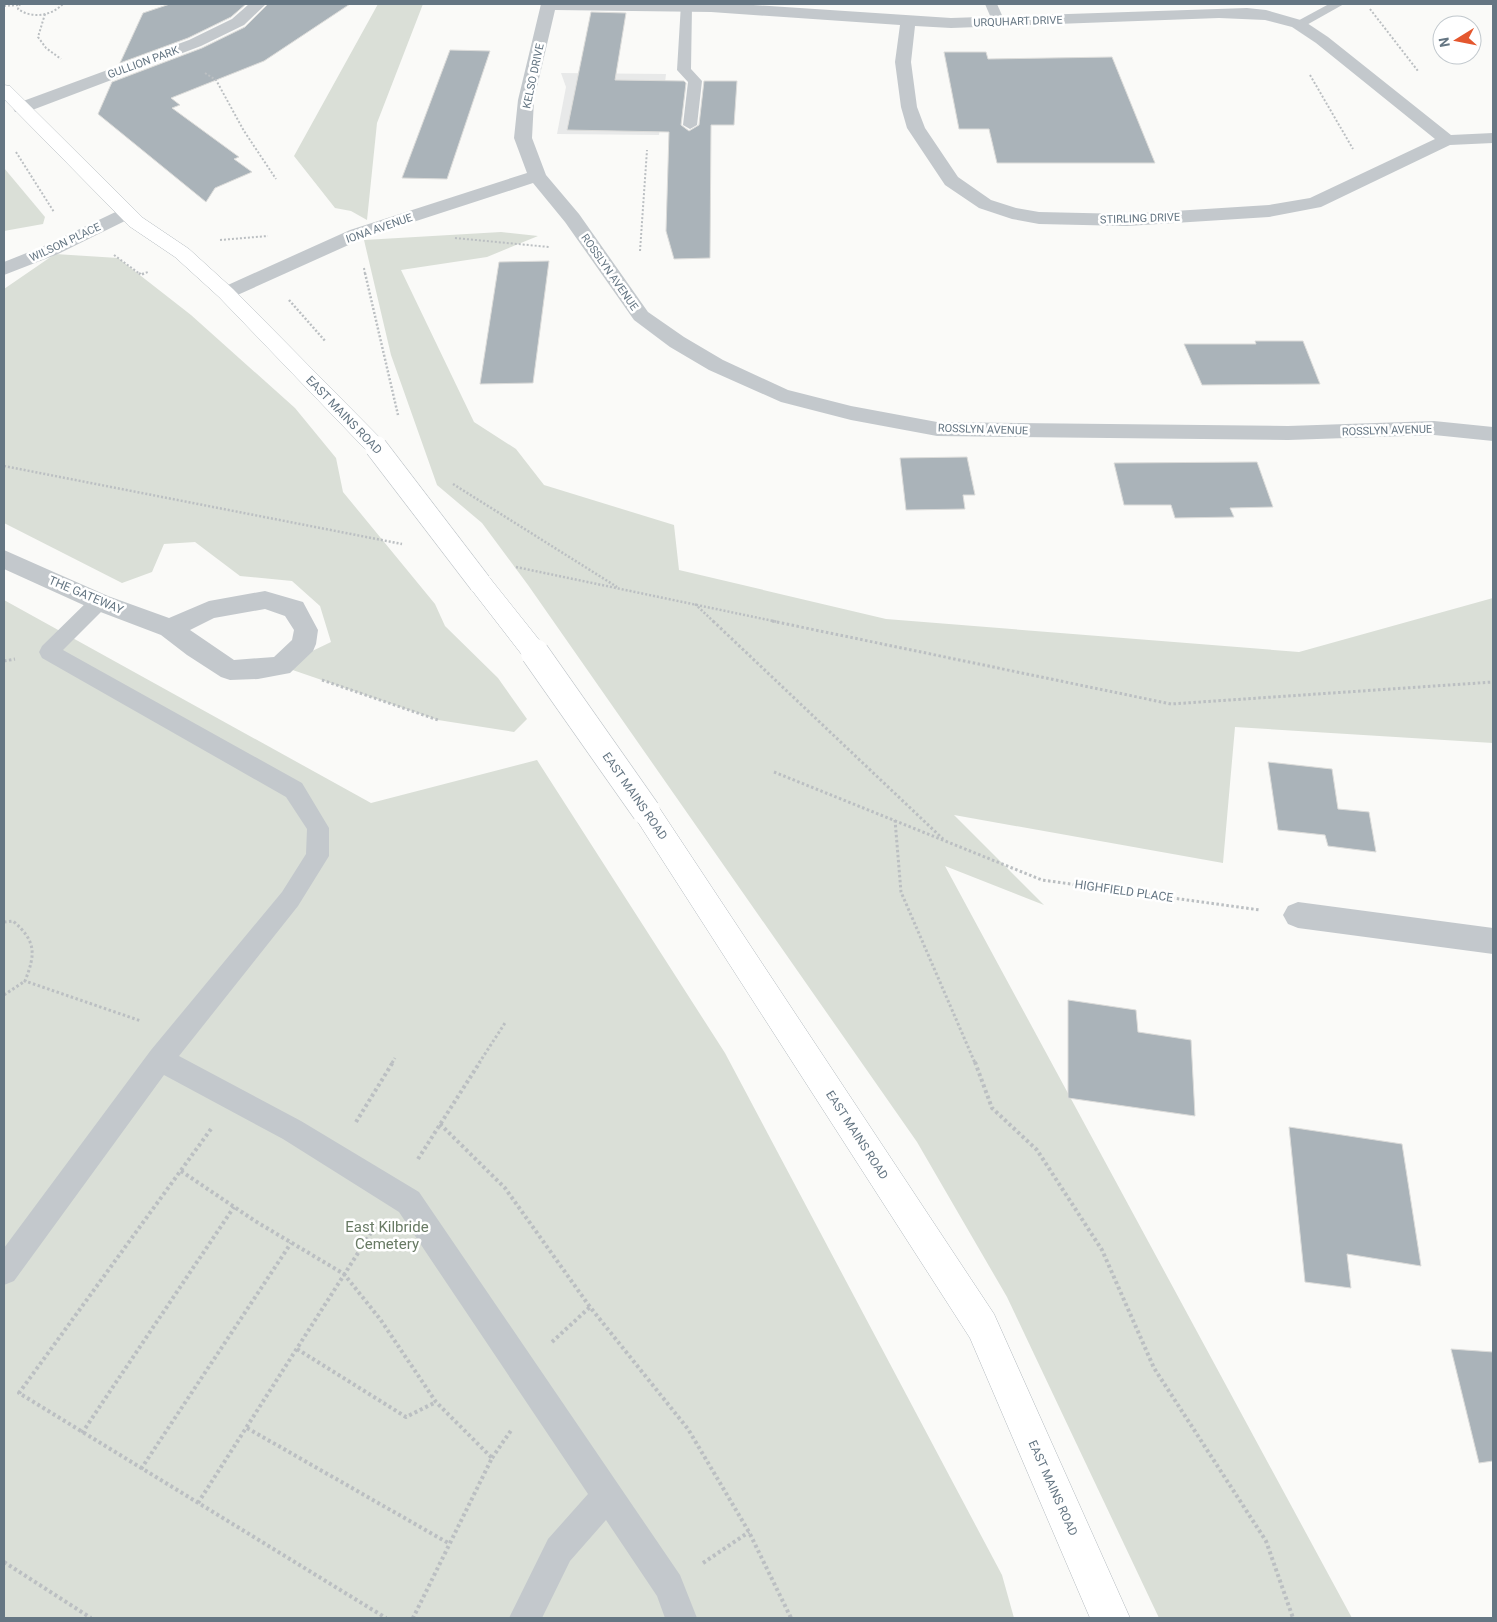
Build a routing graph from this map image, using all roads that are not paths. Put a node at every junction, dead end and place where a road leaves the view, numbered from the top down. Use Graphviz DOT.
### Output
graph roads {
  1 [pos="258,4"];
  2 [pos="548,4"];
  3 [pos="991,4"];
  4 [pos="1338,4"];
  5 [pos="686,6"];
  6 [pos="908,22"];
  7 [pos="1000,22"];
  8 [pos="1298,24"];
  9 [pos="4,90"];
  10 [pos="21,108"];
  11 [pos="690,125"];
  12 [pos="1493,138"];
  13 [pos="1447,140"];
  14 [pos="537,176"];
  15 [pos="126,213"];
  16 [pos="4,269"];
  17 [pos="226,293"];
  18 [pos="1493,434"];
  19 [pos="4,558"];
  20 [pos="99,602"];
  21 [pos="170,628"];
  22 [pos="1298,915"];
  23 [pos="1493,941"];
  24 [pos="160,1059"];
  25 [pos="4,1272"];
  26 [pos="607,1496"];
  27 [pos="526,1618"];
  28 [pos="681,1618"];
  29 [pos="1110,1618"];
  1 -- 10 [label="street, GULLION PARK"];
  2 -- 5 [label="street, URQUHART DRIVE"];
  2 -- 14 [label="street, KELSO DRIVE"];
  3 -- 7 [label="lane"];
  4 -- 8 [label="lane"];
  5 -- 6 [label="street, URQUHART DRIVE"];
  5 -- 11 [label="lane"];
  6 -- 7 [label="street, URQUHART DRIVE"];
  6 -- 13 [label="street, STIRLING DRIVE"];
  7 -- 8 [label="street, URQUHART DRIVE"];
  8 -- 13 [label="street, URQUHART DRIVE"];
  9 -- 10 [label="main road, EAST MAINS ROAD"];
  10 -- 15 [label="main road, EAST MAINS ROAD"];
  12 -- 13 [label="street, STIRLING DRIVE"];
  14 -- 17 [label="street, IONA AVENUE"];
  14 -- 18 [label="street, ROSSLYN AVENUE"];
  15 -- 16 [label="street, WILSON PLACE"];
  15 -- 17 [label="main road, EAST MAINS ROAD"];
  17 -- 29 [label="main road, EAST MAINS ROAD, bridge"];
  19 -- 20 [label="street, THE GATEWAY"];
  20 -- 21 [label="street, THE GATEWAY"];
  20 -- 24 [label="lane"];
  21 -- 21 [label="street, THE GATEWAY"];
  22 -- 23 [label="street"];
  24 -- 25 [label="lane"];
  24 -- 26 [label="lane"];
  26 -- 27 [label="lane"];
  26 -- 28 [label="lane"];
}
